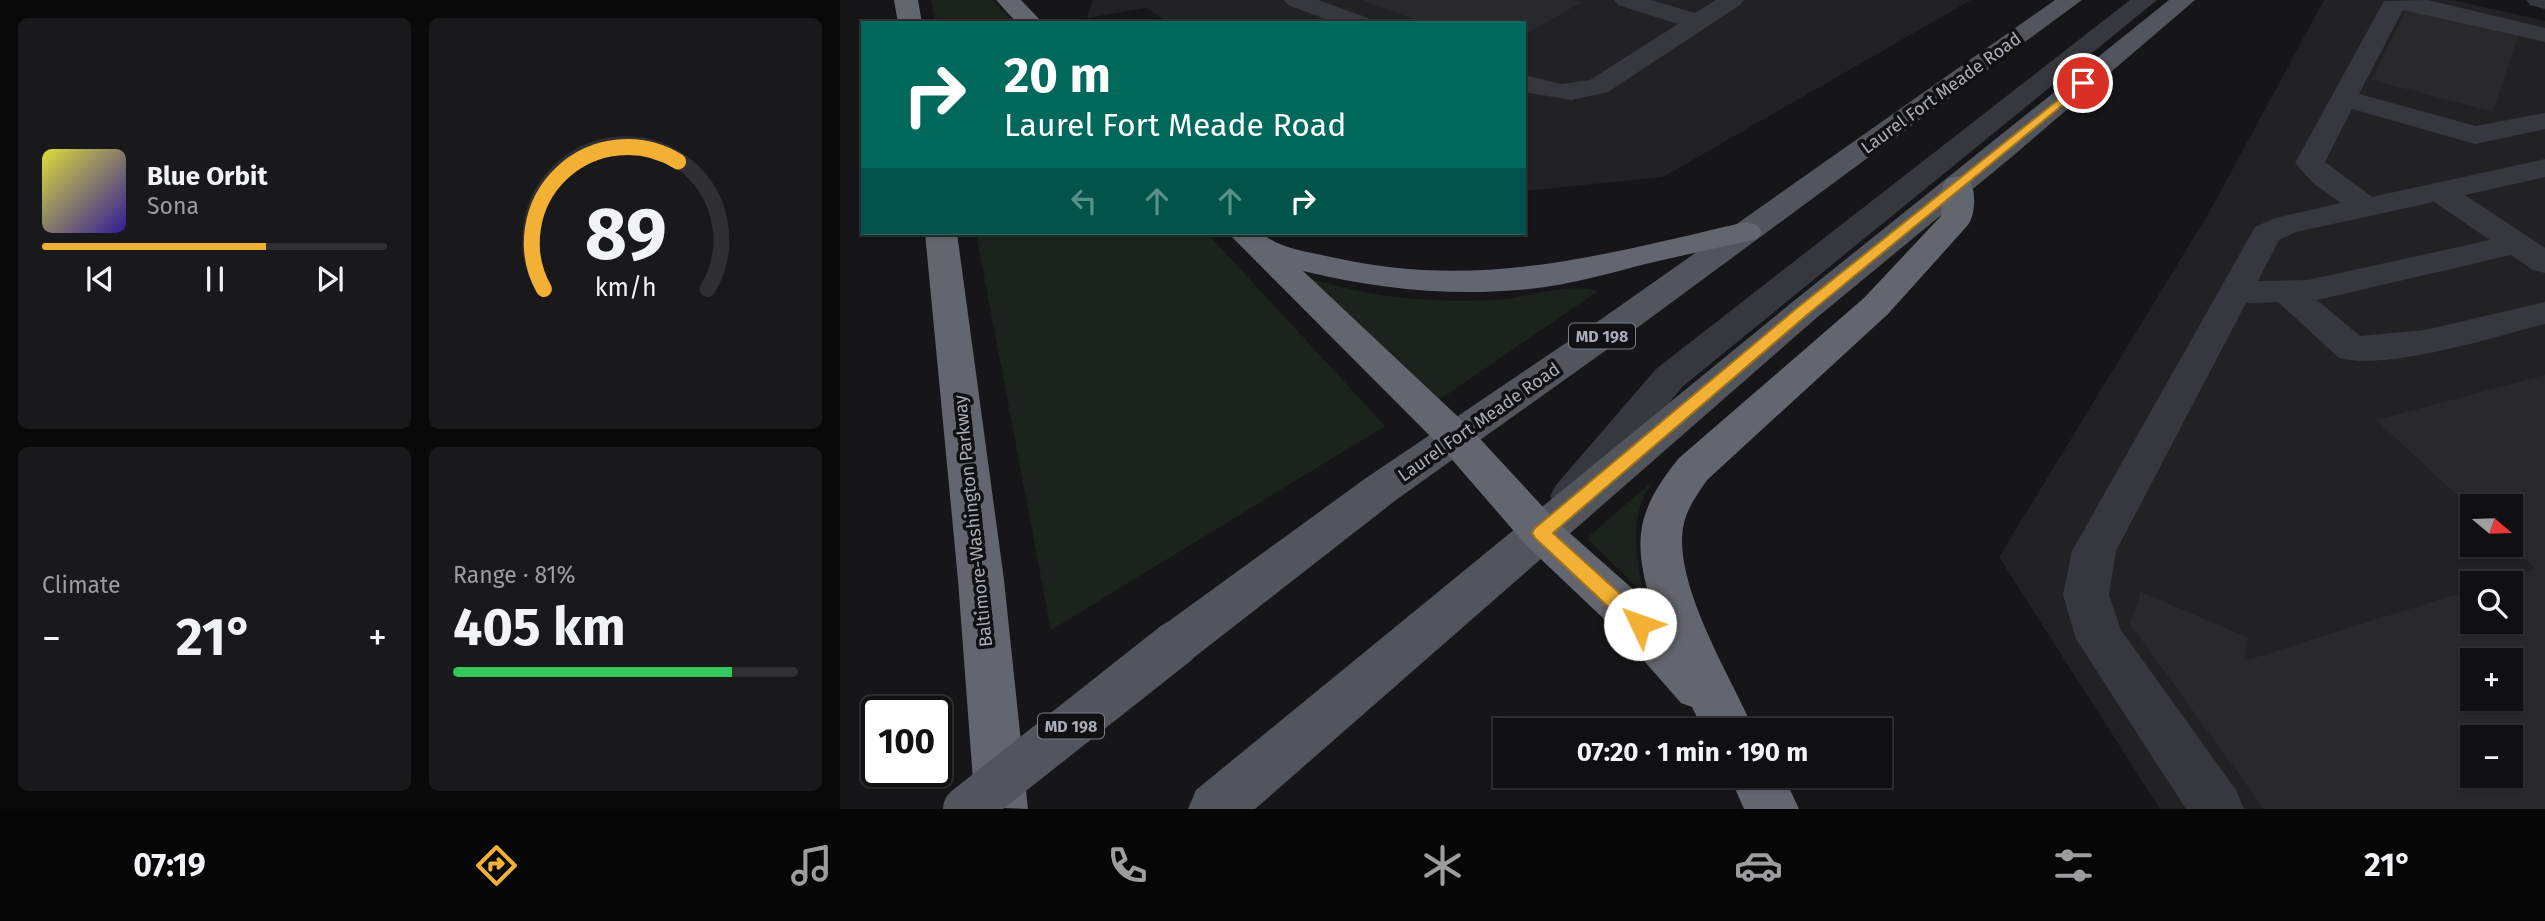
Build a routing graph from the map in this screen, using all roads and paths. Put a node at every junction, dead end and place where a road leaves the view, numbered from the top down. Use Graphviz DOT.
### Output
graph roads {
  1 [pos="906,0"];
  2 [pos="1008,0"];
  3 [pos="1296,0"];
  4 [pos="1626,0"];
  5 [pos="1732,0"];
  6 [pos="2070,0"];
  7 [pos="2145,0"];
  8 [pos="2183,0"];
  9 [pos="2538,0"];
  10 [pos="2545,2"];
  11 [pos="2394,5"];
  12 [pos="910,21"];
  13 [pos="1029,21"];
  14 [pos="1354,21"];
  15 [pos="1698,22"];
  16 [pos="2545,35"];
  17 [pos="2545,41"];
  18 [pos="1526,84"];
  19 [pos="2343,98"];
  20 [pos="2545,121"];
  21 [pos="2545,168"];
  22 [pos="1958,185"];
  23 [pos="2440,192"];
  24 [pos="2368,208"];
  25 [pos="1746,232"];
  26 [pos="941,235"];
  27 [pos="1252,240"];
  28 [pos="2516,244"];
  29 [pos="2545,263"];
  30 [pos="2235,292"];
  31 [pos="2287,292"];
  32 [pos="2545,313"];
  33 [pos="1456,438"];
  34 [pos="1541,533"];
  35 [pos="1722,718"];
  36 [pos="1762,788"];
  37 [pos="966,809"];
  38 [pos="1002,809"];
  39 [pos="1215,809"];
  40 [pos="1772,809"];
  41 [pos="2217,809"];
  1 -- 12 [label="highway"];
  2 -- 13 [label="highway"];
  3 -- 14 [label="street"];
  4 -- 15 [label="street"];
  5 -- 15 [label="street"];
  6 -- 25 [label="main road, Laurel Fort Meade Road / MD 198"];
  7 -- 34 [label="street"];
  8 -- 22 [label="main road"];
  9 -- 10 [label="street"];
  11 -- 16 [label="street"];
  11 -- 17 [label="street"];
  11 -- 19 [label="street"];
  15 -- 18 [label="street"];
  19 -- 20 [label="street"];
  19 -- 24 [label="street"];
  21 -- 23 [label="street"];
  22 -- 34 [label="main road"];
  22 -- 35 [label="highway"];
  23 -- 24 [label="street"];
  23 -- 28 [label="street"];
  24 -- 30 [label="street"];
  25 -- 27 [label="highway"];
  25 -- 33 [label="main road, Laurel Fort Meade Road / MD 198"];
  26 -- 38 [label="highway, Baltimore-Washington Parkway"];
  27 -- 33 [label="highway"];
  28 -- 29 [label="street"];
  28 -- 31 [label="street"];
  30 -- 31 [label="street"];
  30 -- 41 [label="street"];
  31 -- 32 [label="street"];
  33 -- 34 [label="highway"];
  33 -- 37 [label="main road, Laurel Fort Meade Road / MD 198, bridge"];
  34 -- 35 [label="highway"];
  34 -- 39 [label="main road"];
  36 -- 40 [label="highway"];
}
